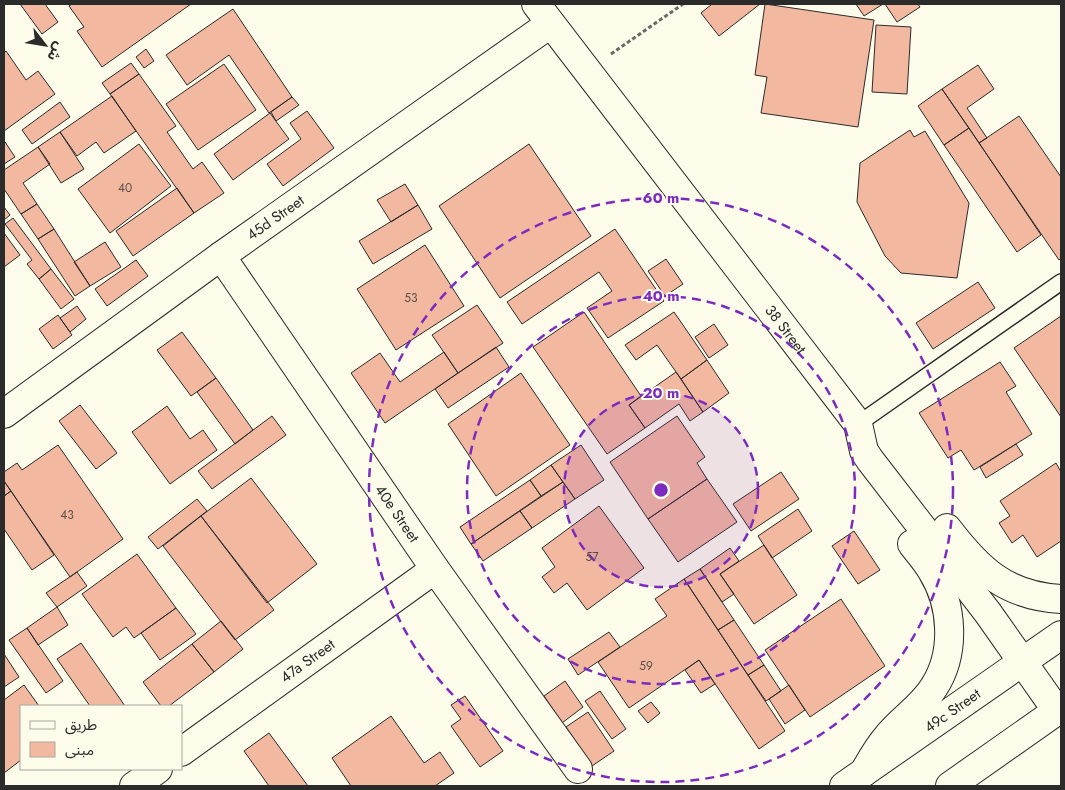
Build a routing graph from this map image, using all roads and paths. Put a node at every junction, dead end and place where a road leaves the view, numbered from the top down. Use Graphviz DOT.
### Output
graph roads {
  1 [pos="683,4"];
  2 [pos="543,14"];
  3 [pos="586,71"];
  4 [pos="221,256"];
  5 [pos="1061,282"];
  6 [pos="4,414"];
  7 [pos="858,424"];
  8 [pos="435,569"];
  9 [pos="1061,600"];
  10 [pos="1061,635"];
  11 [pos="1023,662"];
  12 [pos="1060,712"];
  13 [pos="182,751"];
  14 [pos="578,769"];
  15 [pos="157,770"];
  16 [pos="854,779"];
  17 [pos="134,786"];
  18 [pos="950,786"];
  1 -- 3 [label="path"];
  2 -- 3 [label="street, 38 Street"];
  2 -- 4 [label="street, 45d Street"];
  3 -- 7 [label="street, 38 Street"];
  4 -- 6 [label="street, 45d Street"];
  4 -- 8 [label="street, 40e Street"];
  5 -- 7 [label="lane"];
  7 -- 9 [label="street"];
  7 -- 11 [label="street, 38 Street"];
  7 -- 16 [label="street"];
  8 -- 13 [label="street, 47a Street"];
  8 -- 14 [label="street, 40e Street"];
  10 -- 11 [label="street, 49c Street"];
  11 -- 12 [label="street, 38 Street"];
  11 -- 16 [label="street, 49c Street"];
  12 -- 18 [label="street"];
  15 -- 17 [label="street"];
}
